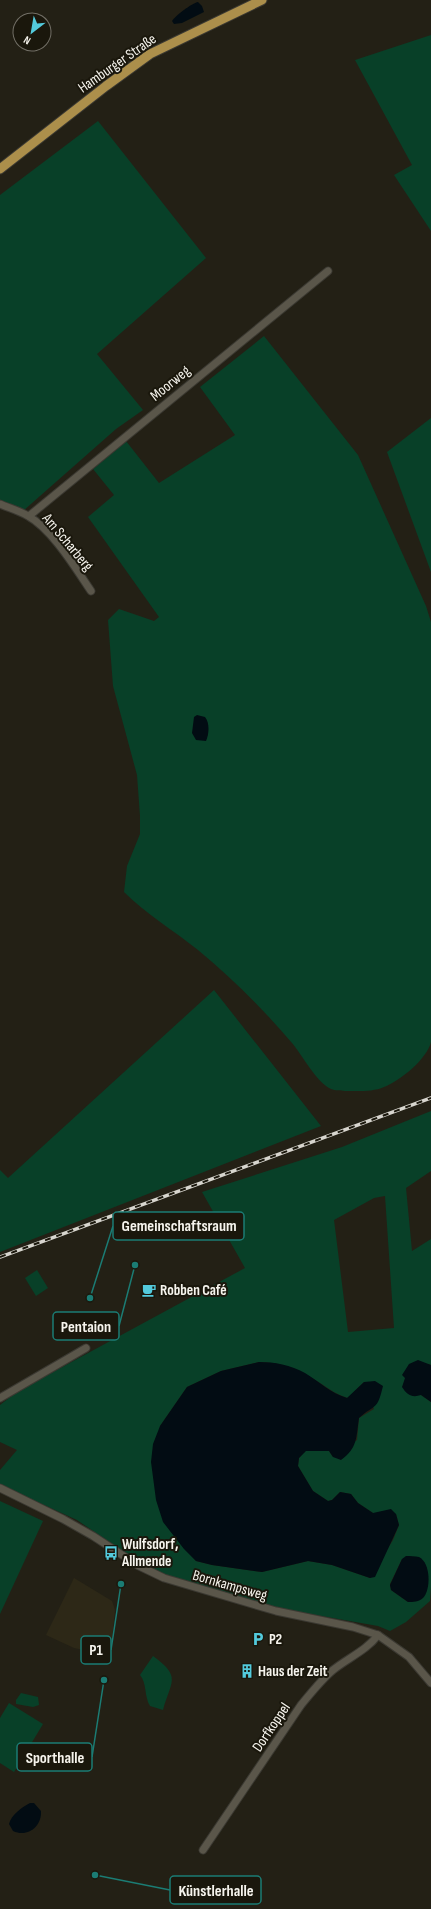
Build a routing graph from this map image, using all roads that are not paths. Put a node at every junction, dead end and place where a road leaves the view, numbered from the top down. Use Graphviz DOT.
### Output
graph roads {
  1 [pos="262,0"];
  2 [pos="0,169"];
  3 [pos="328,271"];
  4 [pos="0,504"];
  5 [pos="29,516"];
  6 [pos="91,591"];
  7 [pos="86,1348"];
  8 [pos="0,1398"];
  9 [pos="0,1488"];
  10 [pos="378,1635"];
  11 [pos="431,1683"];
  12 [pos="203,1850"];
  1 -- 2 [label="main road, Hamburger Straße"];
  3 -- 5 [label="street, Moorweg"];
  4 -- 5 [label="street, Am Scharberg"];
  5 -- 6 [label="street, Am Scharberg"];
  7 -- 8 [label="street"];
  9 -- 10 [label="street, Bornkampsweg"];
  10 -- 11 [label="street, Bornkampsweg"];
  10 -- 12 [label="street, Dorfkoppel"];
}
